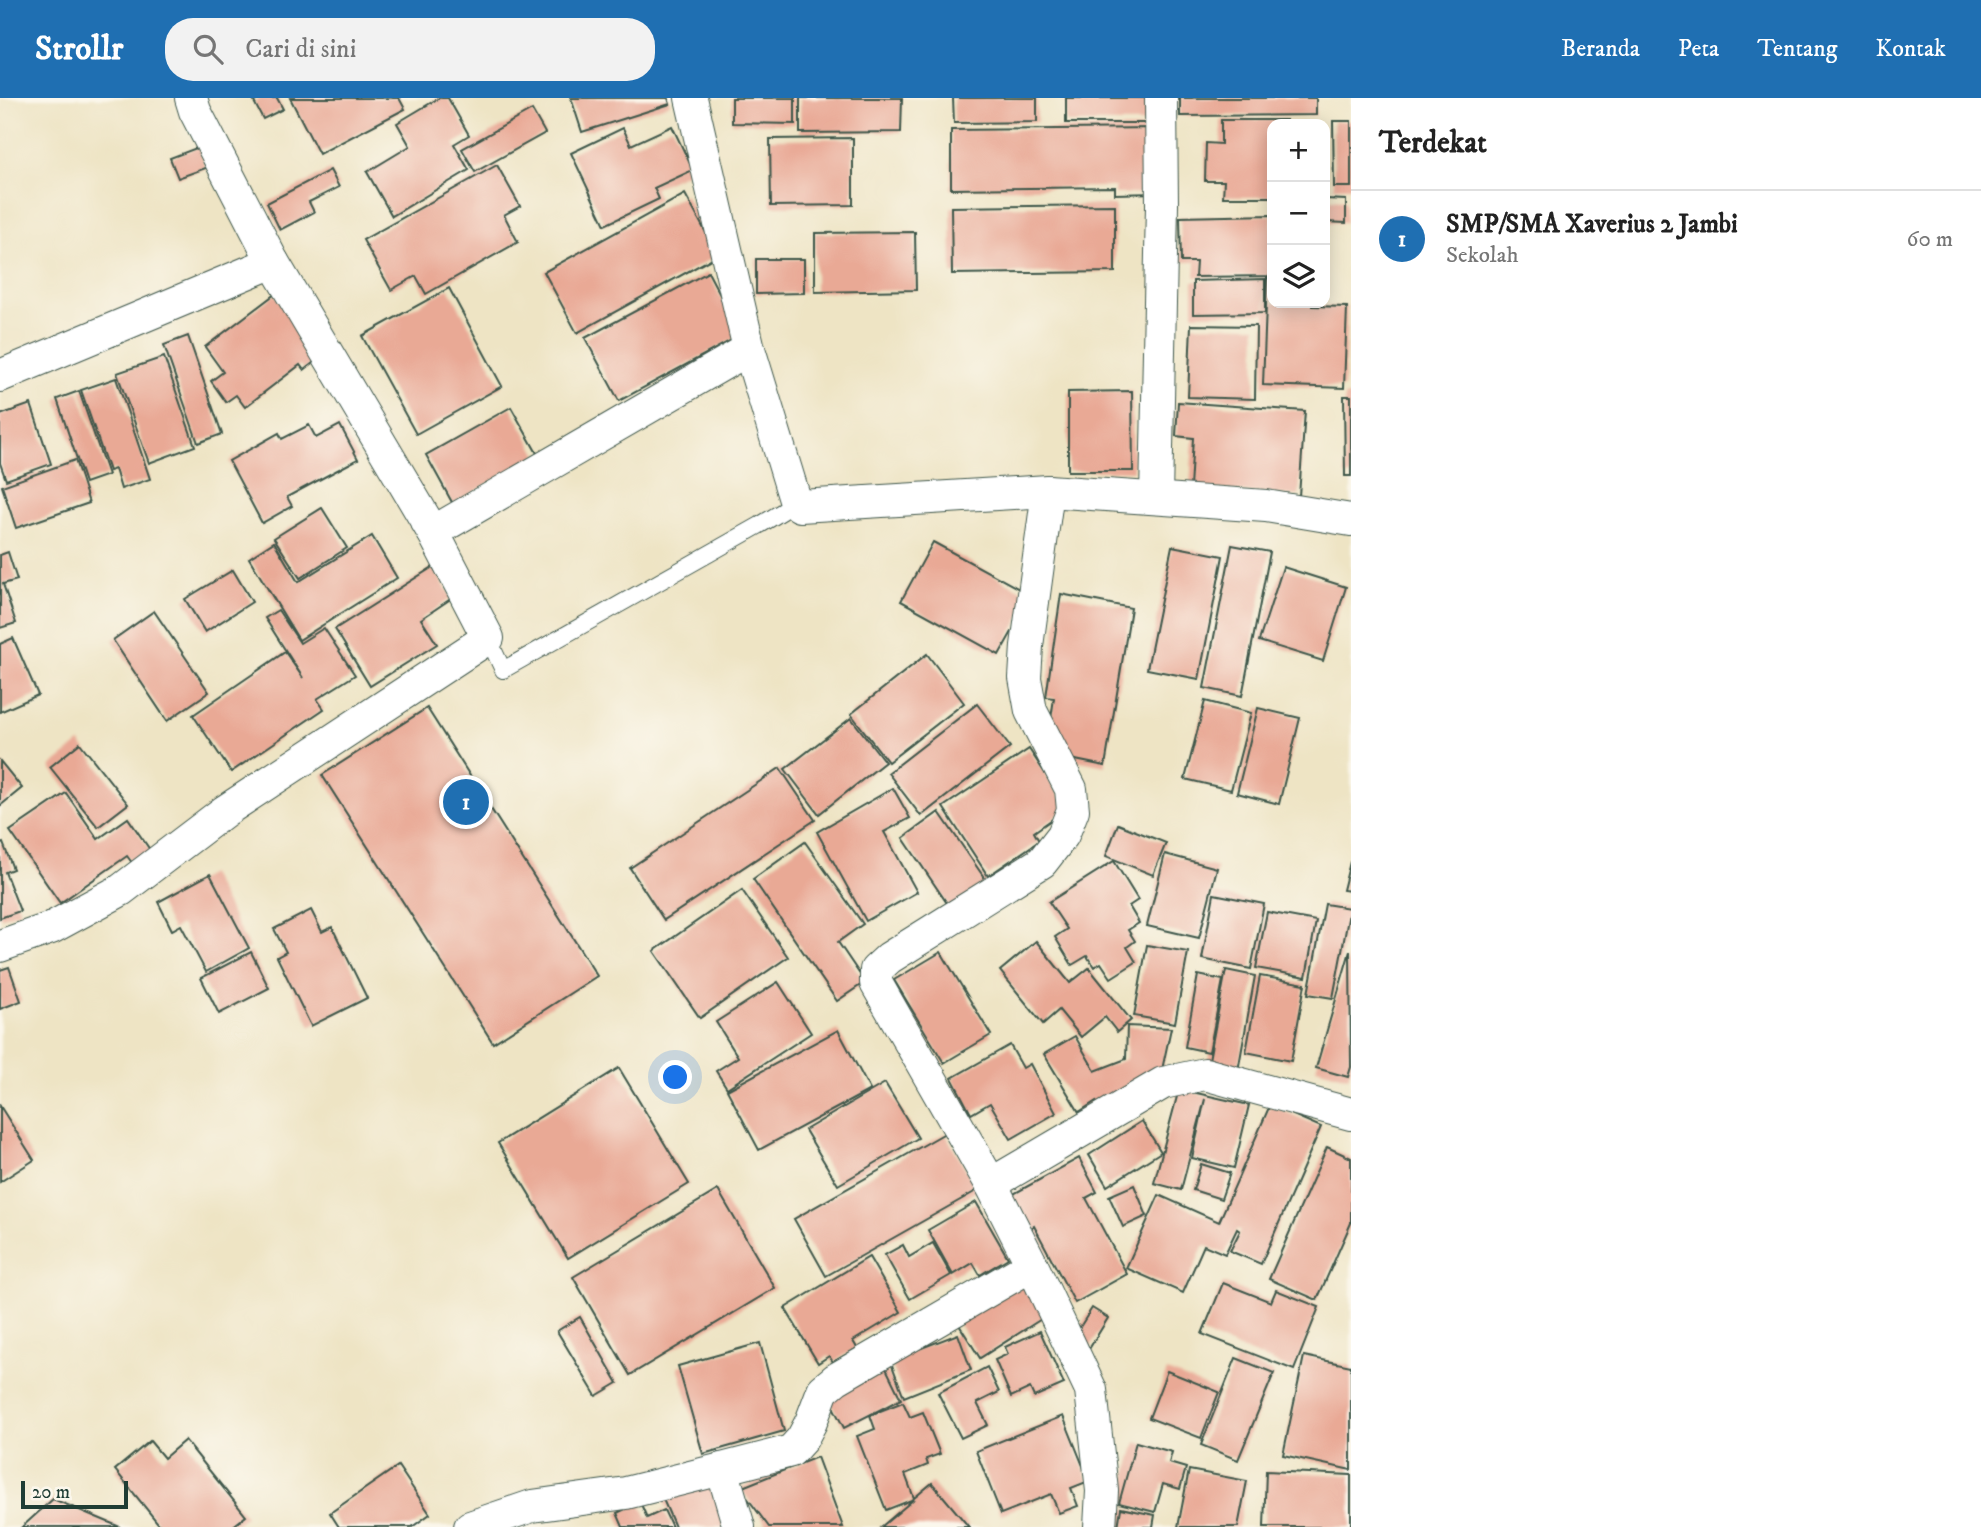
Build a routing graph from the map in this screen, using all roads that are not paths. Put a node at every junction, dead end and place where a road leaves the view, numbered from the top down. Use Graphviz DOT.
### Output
graph roads {
  1 [pos="191,98"];
  2 [pos="691,98"];
  3 [pos="1161,98"];
  4 [pos="273,262"];
  5 [pos="749,349"];
  6 [pos="0,376"];
  7 [pos="1048,491"];
  8 [pos="1156,498"];
  9 [pos="796,503"];
  10 [pos="1351,520"];
  11 [pos="433,532"];
  12 [pos="488,638"];
  13 [pos="0,946"];
  14 [pos="1351,1114"];
  15 [pos="991,1184"];
  16 [pos="1032,1265"];
  17 [pos="722,1469"];
  18 [pos="470,1527"];
  19 [pos="739,1527"];
  20 [pos="1100,1527"];
  1 -- 4 [label="street"];
  2 -- 5 [label="street"];
  3 -- 8 [label="street"];
  4 -- 6 [label="street"];
  4 -- 11 [label="street"];
  5 -- 9 [label="street"];
  5 -- 11 [label="street"];
  7 -- 8 [label="street"];
  7 -- 9 [label="street"];
  7 -- 15 [label="street"];
  8 -- 10 [label="street"];
  9 -- 12 [label="lane"];
  11 -- 12 [label="street"];
  12 -- 13 [label="street"];
  14 -- 15 [label="street"];
  15 -- 16 [label="street"];
  16 -- 17 [label="street"];
  16 -- 20 [label="street"];
  17 -- 18 [label="street"];
  17 -- 19 [label="street"];
}
